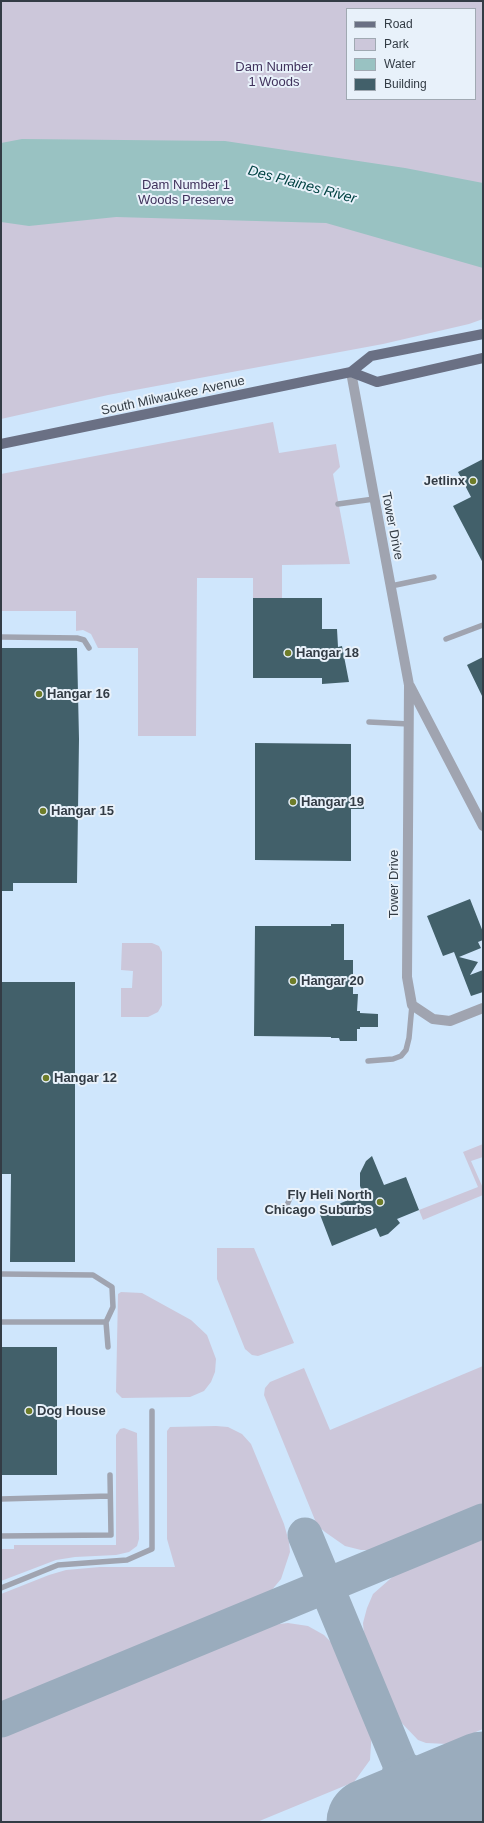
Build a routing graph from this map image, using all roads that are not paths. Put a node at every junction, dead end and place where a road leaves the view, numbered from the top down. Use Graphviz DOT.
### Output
graph roads {
  1 [pos="483,334"];
  2 [pos="483,358"];
  3 [pos="351,372"];
  4 [pos="1,444"];
  5 [pos="374,498"];
  6 [pos="338,504"];
  7 [pos="434,577"];
  8 [pos="391,586"];
  9 [pos="483,625"];
  10 [pos="1,637"];
  11 [pos="446,639"];
  12 [pos="89,648"];
  13 [pos="409,685"];
  14 [pos="369,722"];
  15 [pos="409,724"];
  16 [pos="483,826"];
  17 [pos="412,1005"];
  18 [pos="483,1008"];
  19 [pos="368,1061"];
  20 [pos="291,1196"];
  21 [pos="287,1205"];
  22 [pos="1,1274"];
  23 [pos="1,1322"];
  24 [pos="106,1322"];
  25 [pos="108,1347"];
  26 [pos="152,1411"];
  27 [pos="110,1476"];
  28 [pos="110,1496"];
  29 [pos="1,1499"];
  30 [pos="1,1536"];
  31 [pos="1,1588"];
  1 -- 3 [label="main road, South Milwaukee Avenue"];
  2 -- 3 [label="main road"];
  3 -- 4 [label="main road, South Milwaukee Avenue"];
  3 -- 5 [label="street, Tower Drive"];
  5 -- 6 [label="lane"];
  5 -- 8 [label="street, Tower Drive"];
  7 -- 8 [label="lane"];
  8 -- 13 [label="street, Tower Drive"];
  9 -- 11 [label="lane"];
  10 -- 12 [label="lane"];
  13 -- 15 [label="street, Tower Drive"];
  13 -- 16 [label="street, Tower Drive"];
  14 -- 15 [label="lane"];
  15 -- 17 [label="street, Tower Drive"];
  17 -- 18 [label="street"];
  17 -- 19 [label="lane"];
  20 -- 21 [label="lane"];
  22 -- 24 [label="lane"];
  23 -- 24 [label="lane"];
  24 -- 25 [label="lane"];
  26 -- 31 [label="lane"];
  27 -- 28 [label="lane"];
  28 -- 29 [label="lane"];
  28 -- 30 [label="lane"];
}
